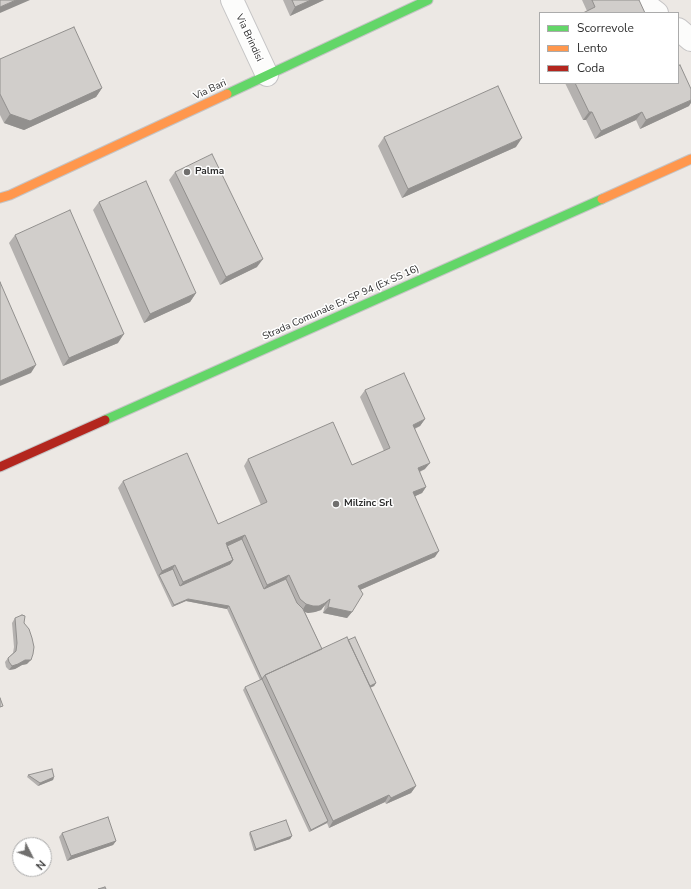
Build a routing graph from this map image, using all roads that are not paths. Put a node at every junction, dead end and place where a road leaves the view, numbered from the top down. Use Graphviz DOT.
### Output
graph roads {
  1 [pos="232,0"];
  2 [pos="428,0"];
  3 [pos="640,0"];
  4 [pos="656,12"];
  5 [pos="679,30"];
  6 [pos="691,40"];
  7 [pos="267,75"];
  8 [pos="691,159"];
  9 [pos="0,198"];
  10 [pos="0,467"];
  1 -- 7 [label="street, Via Brindisi"];
  2 -- 7 [label="main road, Via Bari"];
  3 -- 4 [label="street"];
  5 -- 6 [label="street"];
  7 -- 9 [label="main road, Via Bari"];
  8 -- 10 [label="main road, Strada Comunale Ex SP 94 (Ex SS 16)"];
}
